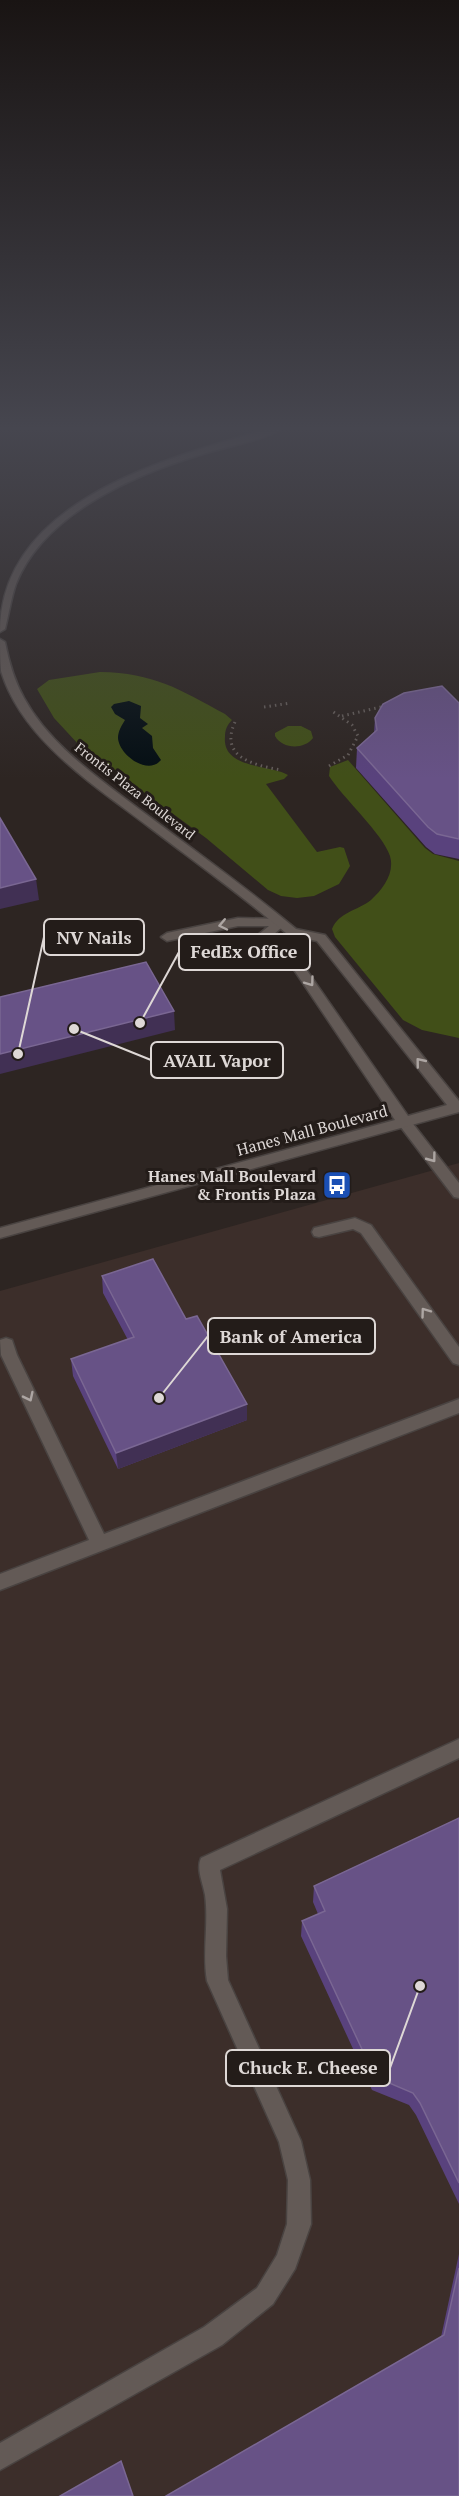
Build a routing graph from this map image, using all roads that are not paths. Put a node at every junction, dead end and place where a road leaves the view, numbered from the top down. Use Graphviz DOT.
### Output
graph roads {
  1 [pos="36,545"];
  2 [pos="0,629"];
  3 [pos="0,642"];
  4 [pos="3,679"];
  5 [pos="281,923"];
  6 [pos="292,932"];
  7 [pos="167,937"];
  8 [pos="182,958"];
  9 [pos="458,1109"];
  10 [pos="405,1123"];
  11 [pos="459,1193"];
  12 [pos="319,1232"];
  13 [pos="0,1233"];
  14 [pos="6,1344"];
  15 [pos="459,1359"];
  16 [pos="459,1406"];
  17 [pos="100,1544"];
  18 [pos="0,1582"];
  19 [pos="459,1748"];
  20 [pos="0,2457"];
  1 -- 2 [label="street"];
  3 -- 4 [label="street, Frontis Plaza Boulevard"];
  4 -- 5 [label="street, Frontis Plaza Boulevard"];
  5 -- 6 [label="street, Frontis Plaza Boulevard"];
  5 -- 7 [label="street, one-way"];
  5 -- 8 [label="street"];
  9 -- 6 [label="street, Frontis Plaza Boulevard, one-way"];
  6 -- 10 [label="street, one-way"];
  9 -- 10 [label="street, Hanes Mall Boulevard"];
  10 -- 11 [label="street, one-way"];
  10 -- 13 [label="street, Hanes Mall Boulevard"];
  15 -- 12 [label="street, one-way"];
  14 -- 17 [label="street, one-way"];
  16 -- 17 [label="street"];
  17 -- 18 [label="street"];
  19 -- 20 [label="street"];
}
